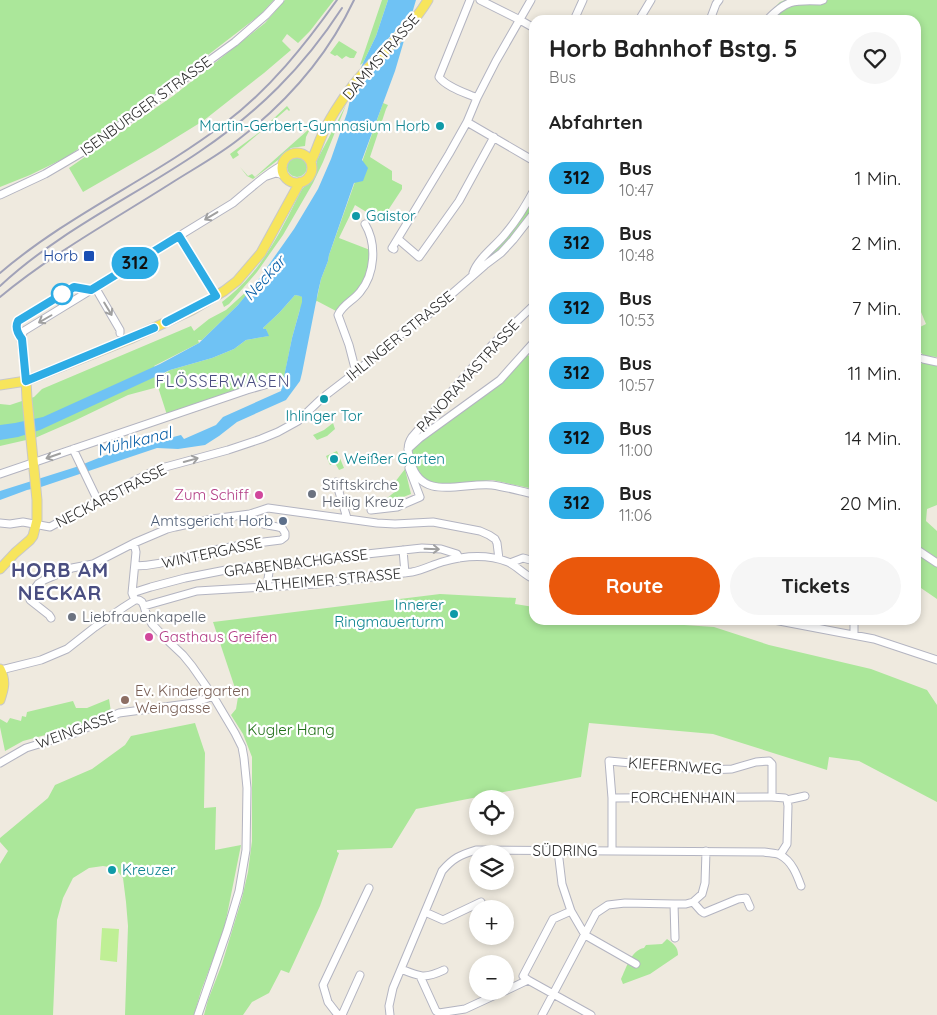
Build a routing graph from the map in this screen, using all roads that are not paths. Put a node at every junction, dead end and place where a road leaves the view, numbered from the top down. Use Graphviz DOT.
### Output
graph roads {
  1 [pos="280,0"];
  2 [pos="428,0"];
  3 [pos="470,0"];
  4 [pos="480,0"];
  5 [pos="531,0"];
  6 [pos="582,0"];
  7 [pos="650,0"];
  8 [pos="719,0"];
  9 [pos="823,0"];
  10 [pos="576,15"];
  11 [pos="642,15"];
  12 [pos="712,15"];
  13 [pos="771,15"];
  14 [pos="520,20"];
  15 [pos="529,25"];
  16 [pos="477,98"];
  17 [pos="467,122"];
  18 [pos="494,138"];
  19 [pos="307,158"];
  20 [pos="529,158"];
  21 [pos="283,165"];
  22 [pos="267,176"];
  23 [pos="287,178"];
  24 [pos="300,182"];
  25 [pos="0,195"];
  26 [pos="529,198"];
  27 [pos="290,199"];
  28 [pos="529,220"];
  29 [pos="366,224"];
  30 [pos="179,236"];
  31 [pos="398,239"];
  32 [pos="394,249"];
  33 [pos="472,276"];
  34 [pos="95,287"];
  35 [pos="216,296"];
  36 [pos="529,310"];
  37 [pos="120,331"];
  38 [pos="529,348"];
  39 [pos="921,358"];
  40 [pos="937,362"];
  41 [pos="356,372"];
  42 [pos="26,381"];
  43 [pos="278,381"];
  44 [pos="3,386"];
  45 [pos="326,395"];
  46 [pos="320,400"];
  47 [pos="73,449"];
  48 [pos="408,449"];
  49 [pos="410,459"];
  50 [pos="33,463"];
  51 [pos="0,474"];
  52 [pos="336,482"];
  53 [pos="529,493"];
  54 [pos="98,501"];
  55 [pos="371,510"];
  56 [pos="250,514"];
  57 [pos="350,519"];
  58 [pos="0,523"];
  59 [pos="37,524"];
  60 [pos="134,543"];
  61 [pos="403,550"];
  62 [pos="921,552"];
  63 [pos="459,558"];
  64 [pos="499,559"];
  65 [pos="529,560"];
  66 [pos="510,563"];
  67 [pos="937,563"];
  68 [pos="270,565"];
  69 [pos="135,566"];
  70 [pos="0,569"];
  71 [pos="405,572"];
  72 [pos="529,576"];
  73 [pos="267,586"];
  74 [pos="134,597"];
  75 [pos="144,606"];
  76 [pos="51,618"];
  77 [pos="801,625"];
  78 [pos="855,625"];
  79 [pos="854,635"];
  80 [pos="937,660"];
  81 [pos="0,670"];
  82 [pos="213,696"];
  83 [pos="0,700"];
  84 [pos="0,763"];
  85 [pos="805,796"];
  86 [pos="772,797"];
  87 [pos="612,798"];
  88 [pos="787,800"];
  89 [pos="559,851"];
  90 [pos="612,851"];
  91 [pos="706,851"];
  92 [pos="780,855"];
  93 [pos="801,886"];
  94 [pos="368,888"];
  95 [pos="693,902"];
  96 [pos="674,904"];
  97 [pos="469,908"];
  98 [pos="750,908"];
  99 [pos="425,912"];
  100 [pos="571,912"];
  101 [pos="585,936"];
  102 [pos="675,938"];
  103 [pos="636,964"];
  104 [pos="401,969"];
  105 [pos="444,970"];
  106 [pos="360,975"];
  107 [pos="420,976"];
  108 [pos="528,980"];
  109 [pos="514,987"];
  110 [pos="554,994"];
  111 [pos="485,1000"];
  112 [pos="198,1015"];
  113 [pos="340,1015"];
  114 [pos="390,1015"];
  115 [pos="542,1015"];
  116 [pos="592,1015"];
  1 -- 25 [label="street, ISENBURGER STRASSE"];
  2 -- 19 [label="main road, DAMMSTRASSE"];
  3 -- 16 [label="street"];
  4 -- 14 [label="street"];
  5 -- 14 [label="street"];
  6 -- 10 [label="street"];
  7 -- 11 [label="street"];
  8 -- 12 [label="street"];
  9 -- 13 [label="street"];
  14 -- 15 [label="street"];
  14 -- 16 [label="street"];
  16 -- 17 [label="street"];
  17 -- 18 [label="street"];
  17 -- 31 [label="street"];
  18 -- 20 [label="street"];
  18 -- 31 [label="street"];
  19 -- 21 [label="main road"];
  19 -- 24 [label="main road"];
  21 -- 22 [label="street"];
  21 -- 23 [label="main road"];
  22 -- 23 [label="street"];
  22 -- 30 [label="street, one-way"];
  23 -- 24 [label="main road"];
  23 -- 27 [label="main road"];
  24 -- 27 [label="main road"];
  26 -- 33 [label="street, IHLINGER STRASSE"];
  27 -- 35 [label="main road"];
  28 -- 33 [label="street, IHLINGER STRASSE"];
  29 -- 41 [label="street"];
  30 -- 34 [label="street"];
  30 -- 35 [label="street"];
  31 -- 32 [label="street"];
  33 -- 41 [label="street, IHLINGER STRASSE"];
  34 -- 37 [label="street, one-way"];
  34 -- 42 [label="street, one-way"];
  35 -- 42 [label="main road"];
  36 -- 48 [label="street, PANORAMASTRASSE"];
  38 -- 48 [label="street"];
  39 -- 40 [label="street"];
  41 -- 45 [label="street, IHLINGER STRASSE"];
  42 -- 44 [label="main road"];
  42 -- 50 [label="main road"];
  43 -- 47 [label="street"];
  54 -- 46 [label="street, NECKARSTRASSE, one-way"];
  47 -- 50 [label="street, one-way"];
  47 -- 54 [label="street"];
  48 -- 49 [label="street, PANORAMASTRASSE"];
  49 -- 53 [label="street, PANORAMASTRASSE"];
  49 -- 55 [label="street"];
  50 -- 51 [label="street"];
  50 -- 59 [label="main road"];
  52 -- 57 [label="street"];
  54 -- 59 [label="street, NECKARSTRASSE"];
  56 -- 57 [label="street"];
  56 -- 60 [label="street"];
  56 -- 69 [label="street, WINTERGASSE"];
  57 -- 64 [label="street"];
  58 -- 59 [label="street"];
  59 -- 70 [label="main road, NECKARSTRASSE"];
  60 -- 69 [label="street"];
  60 -- 76 [label="street"];
  61 -- 63 [label="street, GRABENBACHGASSE, one-way"];
  61 -- 68 [label="street, GRABENBACHGASSE"];
  61 -- 71 [label="street"];
  62 -- 67 [label="street"];
  63 -- 64 [label="street, ALTHEIMER STRASSE"];
  63 -- 71 [label="street, ALTHEIMER STRASSE"];
  64 -- 66 [label="street, ALTHEIMER STRASSE"];
  65 -- 66 [label="street, ALTHEIMER STRASSE"];
  66 -- 72 [label="street, ALTHEIMER STRASSE"];
  68 -- 73 [label="street"];
  68 -- 74 [label="street, GRABENBACHGASSE"];
  69 -- 74 [label="street"];
  71 -- 73 [label="street, ALTHEIMER STRASSE"];
  73 -- 75 [label="street, ALTHEIMER STRASSE"];
  74 -- 75 [label="street"];
  74 -- 81 [label="street, GRABENBACHGASSE"];
  75 -- 82 [label="street"];
  77 -- 79 [label="street"];
  78 -- 79 [label="street"];
  79 -- 80 [label="street"];
  81 -- 83 [label="main road"];
  82 -- 84 [label="street, WEINGASSE"];
  82 -- 112 [label="street"];
  85 -- 88 [label="street, FORCHENHAIN"];
  86 -- 87 [label="street, FORCHENHAIN"];
  86 -- 87 [label="street, KIEFERNWEG"];
  86 -- 88 [label="street, FORCHENHAIN"];
  87 -- 90 [label="street, FORCHENHAIN"];
  88 -- 92 [label="street"];
  89 -- 90 [label="street, SÜDRING"];
  89 -- 99 [label="street, SÜDRING"];
  89 -- 100 [label="street"];
  90 -- 91 [label="street, SÜDRING"];
  91 -- 92 [label="street, SÜDRING"];
  91 -- 95 [label="street"];
  92 -- 93 [label="street"];
  94 -- 113 [label="street"];
  95 -- 96 [label="street"];
  95 -- 98 [label="street"];
  96 -- 101 [label="street"];
  96 -- 102 [label="street"];
  97 -- 99 [label="street"];
  99 -- 104 [label="street, SÜDRING"];
  100 -- 101 [label="street"];
  100 -- 108 [label="street"];
  101 -- 103 [label="street"];
  101 -- 110 [label="street"];
  104 -- 107 [label="street"];
  104 -- 114 [label="street, SÜDRING"];
  105 -- 107 [label="street"];
  106 -- 113 [label="street"];
  107 -- 111 [label="street"];
  108 -- 109 [label="street"];
  108 -- 110 [label="street"];
  110 -- 115 [label="street"];
  110 -- 116 [label="street"];
}
